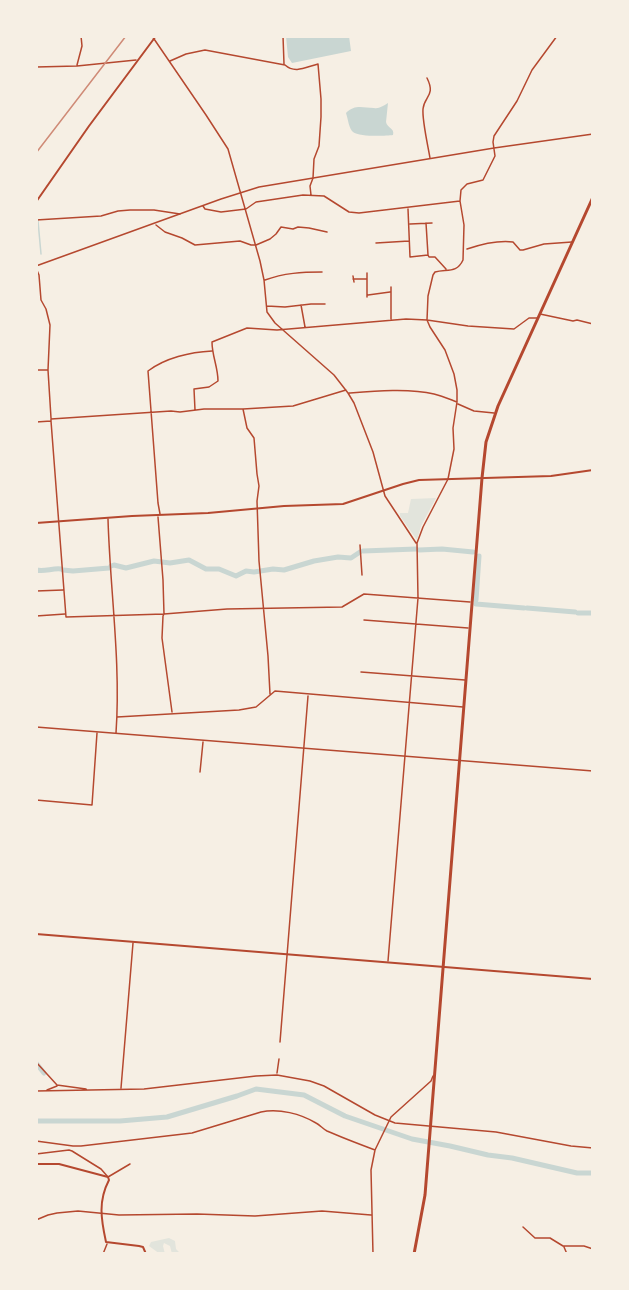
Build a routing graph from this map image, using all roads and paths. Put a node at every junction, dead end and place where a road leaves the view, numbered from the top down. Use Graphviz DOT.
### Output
graph roads {
  1 [pos="81,36"];
  2 [pos="283,36"];
  3 [pos="557,36"];
  4 [pos="154,37"];
  5 [pos="137,60"];
  6 [pos="169,61"];
  7 [pos="285,65"];
  8 [pos="77,66"];
  9 [pos="36,67"];
  10 [pos="427,78"];
  11 [pos="593,134"];
  12 [pos="494,148"];
  13 [pos="431,159"];
  14 [pos="313,178"];
  15 [pos="241,192"];
  16 [pos="311,195"];
  17 [pos="593,197"];
  18 [pos="460,201"];
  19 [pos="36,202"];
  20 [pos="202,206"];
  21 [pos="408,208"];
  22 [pos="246,209"];
  23 [pos="180,214"];
  24 [pos="36,220"];
  25 [pos="432,223"];
  26 [pos="409,224"];
  27 [pos="426,224"];
  28 [pos="156,225"];
  29 [pos="327,232"];
  30 [pos="410,241"];
  31 [pos="573,242"];
  32 [pos="376,243"];
  33 [pos="256,245"];
  34 [pos="467,249"];
  35 [pos="428,255"];
  36 [pos="36,267"];
  37 [pos="447,270"];
  38 [pos="322,272"];
  39 [pos="367,273"];
  40 [pos="353,279"];
  41 [pos="367,279"];
  42 [pos="264,280"];
  43 [pos="382,287"];
  44 [pos="391,287"];
  45 [pos="391,292"];
  46 [pos="382,293"];
  47 [pos="325,304"];
  48 [pos="301,305"];
  49 [pos="266,306"];
  50 [pos="538,316"];
  51 [pos="391,320"];
  52 [pos="427,320"];
  53 [pos="593,324"];
  54 [pos="306,328"];
  55 [pos="282,330"];
  56 [pos="212,351"];
  57 [pos="36,370"];
  58 [pos="48,370"];
  59 [pos="346,390"];
  60 [pos="348,393"];
  61 [pos="457,403"];
  62 [pos="243,409"];
  63 [pos="195,410"];
  64 [pos="151,413"];
  65 [pos="495,413"];
  66 [pos="51,420"];
  67 [pos="36,422"];
  68 [pos="593,470"];
  69 [pos="482,477"];
  70 [pos="448,479"];
  71 [pos="383,491"];
  72 [pos="257,509"];
  73 [pos="159,515"];
  74 [pos="108,518"];
  75 [pos="59,522"];
  76 [pos="36,523"];
  77 [pos="417,543"];
  78 [pos="360,545"];
  79 [pos="362,575"];
  80 [pos="64,590"];
  81 [pos="36,591"];
  82 [pos="418,598"];
  83 [pos="473,602"];
  84 [pos="264,609"];
  85 [pos="66,614"];
  86 [pos="164,614"];
  87 [pos="36,616"];
  88 [pos="113,616"];
  89 [pos="364,620"];
  90 [pos="415,624"];
  91 [pos="471,628"];
  92 [pos="361,672"];
  93 [pos="411,676"];
  94 [pos="466,681"];
  95 [pos="308,694"];
  96 [pos="270,695"];
  97 [pos="409,702"];
  98 [pos="464,707"];
  99 [pos="172,713"];
  100 [pos="117,717"];
  101 [pos="36,727"];
  102 [pos="97,732"];
  103 [pos="116,734"];
  104 [pos="203,741"];
  105 [pos="304,749"];
  106 [pos="405,757"];
  107 [pos="459,761"];
  108 [pos="200,771"];
  109 [pos="593,771"];
  110 [pos="36,800"];
  111 [pos="36,934"];
  112 [pos="133,941"];
  113 [pos="287,954"];
  114 [pos="388,962"];
  115 [pos="443,967"];
  116 [pos="593,979"];
  117 [pos="280,1042"];
  118 [pos="279,1059"];
  119 [pos="36,1062"];
  120 [pos="435,1071"];
  121 [pos="277,1075"];
  122 [pos="57,1085"];
  123 [pos="121,1089"];
  124 [pos="45,1090"];
  125 [pos="90,1090"];
  126 [pos="36,1091"];
  127 [pos="390,1120"];
  128 [pos="430,1126"];
  129 [pos="36,1141"];
  130 [pos="73,1146"];
  131 [pos="593,1148"];
  132 [pos="375,1150"];
  133 [pos="72,1151"];
  134 [pos="36,1154"];
  135 [pos="36,1164"];
  136 [pos="130,1164"];
  137 [pos="108,1178"];
  138 [pos="101,1215"];
  139 [pos="371,1215"];
  140 [pos="36,1220"];
  141 [pos="523,1227"];
  142 [pos="107,1242"];
  143 [pos="563,1246"];
  144 [pos="593,1249"];
  145 [pos="103,1254"];
  146 [pos="146,1254"];
  147 [pos="373,1254"];
  148 [pos="414,1254"];
  149 [pos="567,1254"];
  1 -- 8 [label="street"];
  2 -- 7 [label="street"];
  3 -- 12 [label="street"];
  4 -- 5 [label="main road"];
  4 -- 6 [label="street"];
  5 -- 8 [label="street"];
  5 -- 19 [label="main road"];
  6 -- 7 [label="street"];
  6 -- 15 [label="street"];
  7 -- 14 [label="street"];
  8 -- 9 [label="street"];
  10 -- 13 [label="street"];
  11 -- 12 [label="street"];
  12 -- 13 [label="street"];
  12 -- 18 [label="street"];
  13 -- 14 [label="street"];
  14 -- 15 [label="street"];
  14 -- 16 [label="street"];
  15 -- 20 [label="street"];
  15 -- 22 [label="street"];
  16 -- 21 [label="street"];
  16 -- 22 [label="street"];
  17 -- 31 [label="highway"];
  18 -- 21 [label="street"];
  18 -- 37 [label="street"];
  20 -- 22 [label="street"];
  20 -- 23 [label="street"];
  21 -- 26 [label="street"];
  22 -- 33 [label="street"];
  23 -- 24 [label="street"];
  23 -- 36 [label="street"];
  25 -- 27 [label="street"];
  26 -- 27 [label="street"];
  26 -- 30 [label="street"];
  27 -- 35 [label="street"];
  28 -- 33 [label="street"];
  29 -- 33 [label="street"];
  30 -- 32 [label="street"];
  30 -- 35 [label="street"];
  31 -- 34 [label="street"];
  31 -- 50 [label="highway"];
  33 -- 42 [label="street"];
  35 -- 37 [label="street"];
  36 -- 58 [label="street"];
  37 -- 52 [label="street"];
  38 -- 42 [label="street"];
  39 -- 41 [label="street"];
  40 -- 41 [label="street"];
  41 -- 46 [label="street"];
  42 -- 49 [label="street"];
  43 -- 46 [label="street"];
  44 -- 45 [label="street"];
  45 -- 46 [label="street"];
  45 -- 51 [label="street"];
  47 -- 48 [label="street"];
  48 -- 49 [label="street"];
  48 -- 54 [label="street"];
  49 -- 55 [label="street"];
  50 -- 52 [label="street"];
  50 -- 53 [label="street"];
  50 -- 65 [label="highway"];
  51 -- 52 [label="street"];
  51 -- 54 [label="street"];
  52 -- 61 [label="street"];
  54 -- 55 [label="street"];
  55 -- 56 [label="street"];
  55 -- 59 [label="street"];
  56 -- 63 [label="street"];
  56 -- 64 [label="street"];
  57 -- 58 [label="street"];
  58 -- 66 [label="street"];
  59 -- 60 [label="street"];
  59 -- 62 [label="street"];
  60 -- 61 [label="street"];
  60 -- 71 [label="street"];
  61 -- 65 [label="street"];
  61 -- 70 [label="street"];
  62 -- 63 [label="street"];
  62 -- 72 [label="street"];
  63 -- 64 [label="street"];
  64 -- 66 [label="street"];
  64 -- 73 [label="street"];
  65 -- 69 [label="highway"];
  66 -- 67 [label="street"];
  66 -- 75 [label="street"];
  68 -- 69 [label="main road"];
  69 -- 70 [label="main road"];
  69 -- 83 [label="highway"];
  70 -- 71 [label="main road"];
  70 -- 77 [label="street"];
  71 -- 72 [label="main road"];
  71 -- 77 [label="street"];
  72 -- 73 [label="main road"];
  72 -- 84 [label="street"];
  73 -- 74 [label="main road"];
  73 -- 86 [label="street"];
  74 -- 75 [label="main road"];
  74 -- 88 [label="street"];
  75 -- 76 [label="main road"];
  75 -- 80 [label="street"];
  77 -- 82 [label="street"];
  78 -- 79 [label="street"];
  80 -- 81 [label="street"];
  80 -- 85 [label="street"];
  82 -- 83 [label="street"];
  82 -- 84 [label="street"];
  82 -- 90 [label="street"];
  83 -- 91 [label="highway"];
  84 -- 86 [label="street"];
  84 -- 96 [label="street"];
  85 -- 87 [label="street"];
  85 -- 88 [label="street"];
  86 -- 88 [label="street"];
  86 -- 99 [label="street"];
  88 -- 100 [label="street"];
  89 -- 90 [label="street"];
  90 -- 91 [label="street"];
  90 -- 93 [label="street"];
  91 -- 94 [label="highway"];
  92 -- 93 [label="street"];
  93 -- 94 [label="street"];
  93 -- 97 [label="street"];
  94 -- 98 [label="highway"];
  95 -- 96 [label="street"];
  95 -- 97 [label="street"];
  95 -- 105 [label="street"];
  96 -- 99 [label="street"];
  97 -- 98 [label="street"];
  97 -- 106 [label="street"];
  98 -- 107 [label="highway"];
  99 -- 100 [label="street"];
  100 -- 103 [label="street"];
  101 -- 102 [label="street"];
  102 -- 103 [label="street"];
  102 -- 110 [label="street"];
  103 -- 104 [label="street"];
  104 -- 105 [label="street"];
  104 -- 108 [label="street"];
  105 -- 106 [label="street"];
  105 -- 113 [label="street"];
  106 -- 107 [label="street"];
  106 -- 114 [label="street"];
  107 -- 109 [label="street"];
  107 -- 115 [label="highway"];
  111 -- 112 [label="main road"];
  112 -- 113 [label="main road"];
  112 -- 123 [label="street"];
  113 -- 114 [label="main road"];
  113 -- 117 [label="street"];
  114 -- 115 [label="main road"];
  115 -- 116 [label="main road"];
  115 -- 120 [label="highway"];
  118 -- 121 [label="street"];
  119 -- 122 [label="street"];
  120 -- 127 [label="street"];
  120 -- 128 [label="highway"];
  121 -- 123 [label="street"];
  121 -- 127 [label="street"];
  122 -- 124 [label="street"];
  122 -- 125 [label="street"];
  123 -- 125 [label="street"];
  124 -- 125 [label="street"];
  124 -- 126 [label="street"];
  127 -- 128 [label="street"];
  127 -- 132 [label="street"];
  128 -- 131 [label="street"];
  128 -- 148 [label="highway"];
  129 -- 130 [label="street"];
  130 -- 132 [label="street"];
  130 -- 133 [label="street"];
  132 -- 139 [label="street"];
  133 -- 134 [label="street"];
  133 -- 137 [label="street"];
  135 -- 137 [label="main road"];
  136 -- 137 [label="street"];
  137 -- 138 [label="main road"];
  138 -- 139 [label="street"];
  138 -- 140 [label="street"];
  138 -- 142 [label="main road"];
  139 -- 147 [label="street"];
  141 -- 143 [label="street"];
  142 -- 145 [label="street"];
  142 -- 146 [label="main road"];
  143 -- 144 [label="street"];
  143 -- 149 [label="street"];
}
